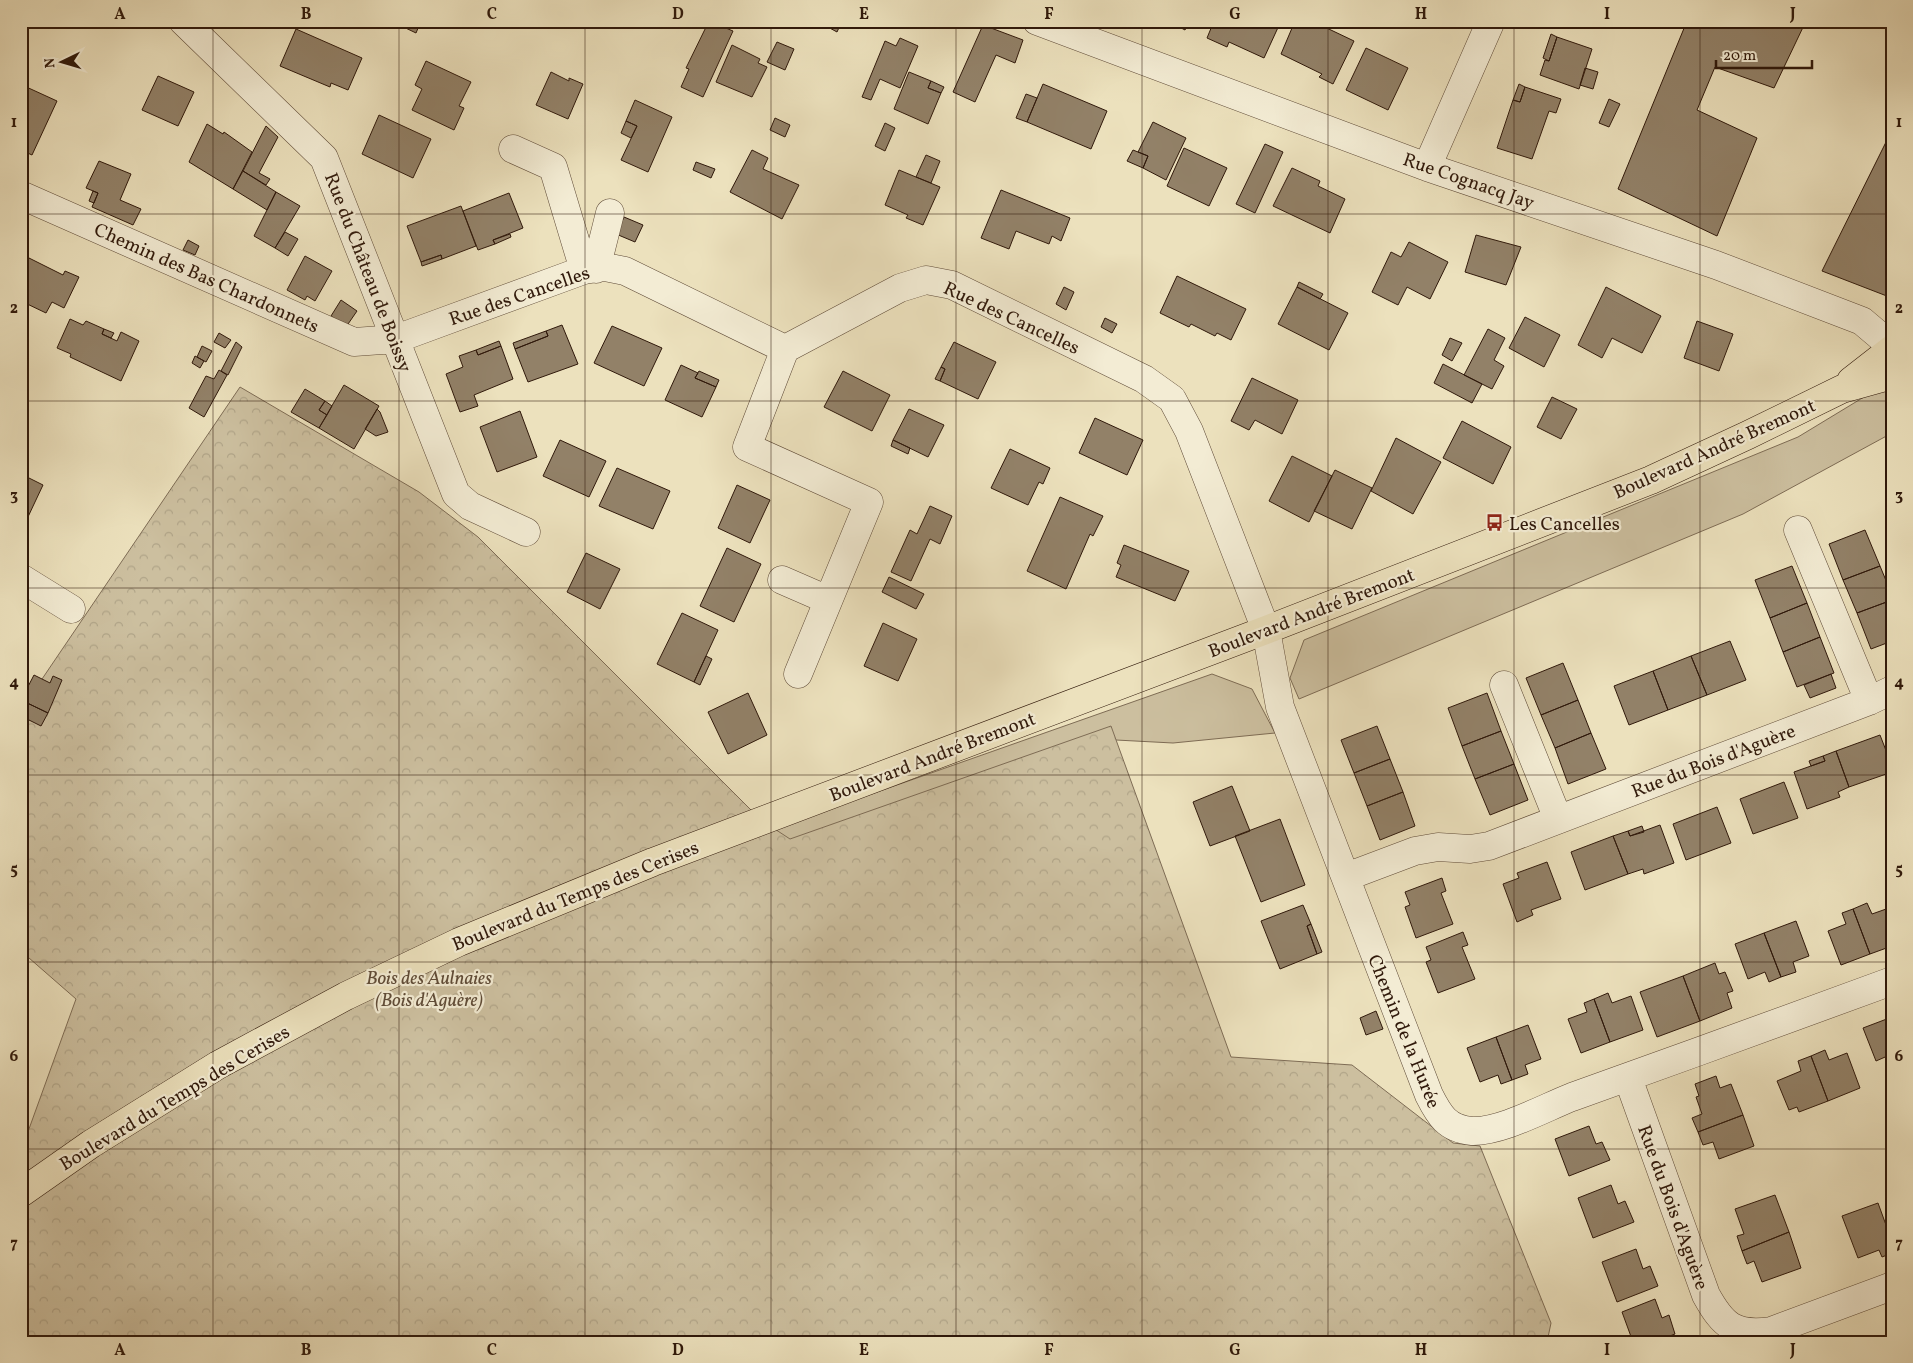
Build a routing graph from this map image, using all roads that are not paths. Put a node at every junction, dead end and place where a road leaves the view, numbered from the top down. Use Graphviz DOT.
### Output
graph roads {
  1 [pos="183,21"];
  2 [pos="1037,21"];
  3 [pos="1491,21"];
  4 [pos="513,149"];
  5 [pos="1427,167"];
  6 [pos="21,195"];
  7 [pos="610,213"];
  8 [pos="590,269"];
  9 [pos="396,339"];
  10 [pos="785,349"];
  11 [pos="1891,355"];
  12 [pos="1798,530"];
  13 [pos="526,532"];
  14 [pos="21,578"];
  15 [pos="782,580"];
  16 [pos="828,600"];
  17 [pos="71,609"];
  18 [pos="1266,630"];
  19 [pos="798,674"];
  20 [pos="1504,685"];
  21 [pos="1880,695"];
  22 [pos="771,816"];
  23 [pos="1558,819"];
  24 [pos="1346,877"];
  25 [pos="1892,981"];
  26 [pos="1628,1078"];
  27 [pos="21,1193"];
  28 [pos="1892,1286"];
  29 [pos="1729,1335"];
  1 -- 9 [label="street, Rue du Château de Boissy"];
  2 -- 5 [label="street, Rue Cognacq Jay"];
  3 -- 5 [label="street"];
  4 -- 8 [label="street"];
  5 -- 11 [label="street, Rue Cognacq Jay"];
  6 -- 9 [label="street, Chemin des Bas Chardonnets"];
  7 -- 8 [label="street"];
  8 -- 9 [label="street, Rue des Cancelles"];
  8 -- 10 [label="street, Rue des Cancelles"];
  9 -- 13 [label="street, Rue du Château de Boissy"];
  10 -- 16 [label="street"];
  10 -- 18 [label="street, Rue des Cancelles"];
  11 -- 18 [label="main road, Boulevard André Bremont"];
  12 -- 21 [label="street, Rue du Bois d'Aguère"];
  14 -- 17 [label="street"];
  15 -- 16 [label="street"];
  16 -- 19 [label="street"];
  18 -- 22 [label="main road, Boulevard André Bremont"];
  18 -- 24 [label="street, Chemin de la Hurée"];
  20 -- 23 [label="street"];
  21 -- 23 [label="street, Rue du Bois d'Aguère"];
  22 -- 27 [label="main road, Boulevard du Temps des Cerises"];
  23 -- 24 [label="street, Rue du Bois d'Aguère"];
  24 -- 26 [label="street, Chemin de la Hurée"];
  25 -- 26 [label="street, Chemin de la Hurée"];
  26 -- 29 [label="street, Rue du Bois d'Aguère"];
  28 -- 29 [label="street, Rue du Bois d'Aguère"];
}
